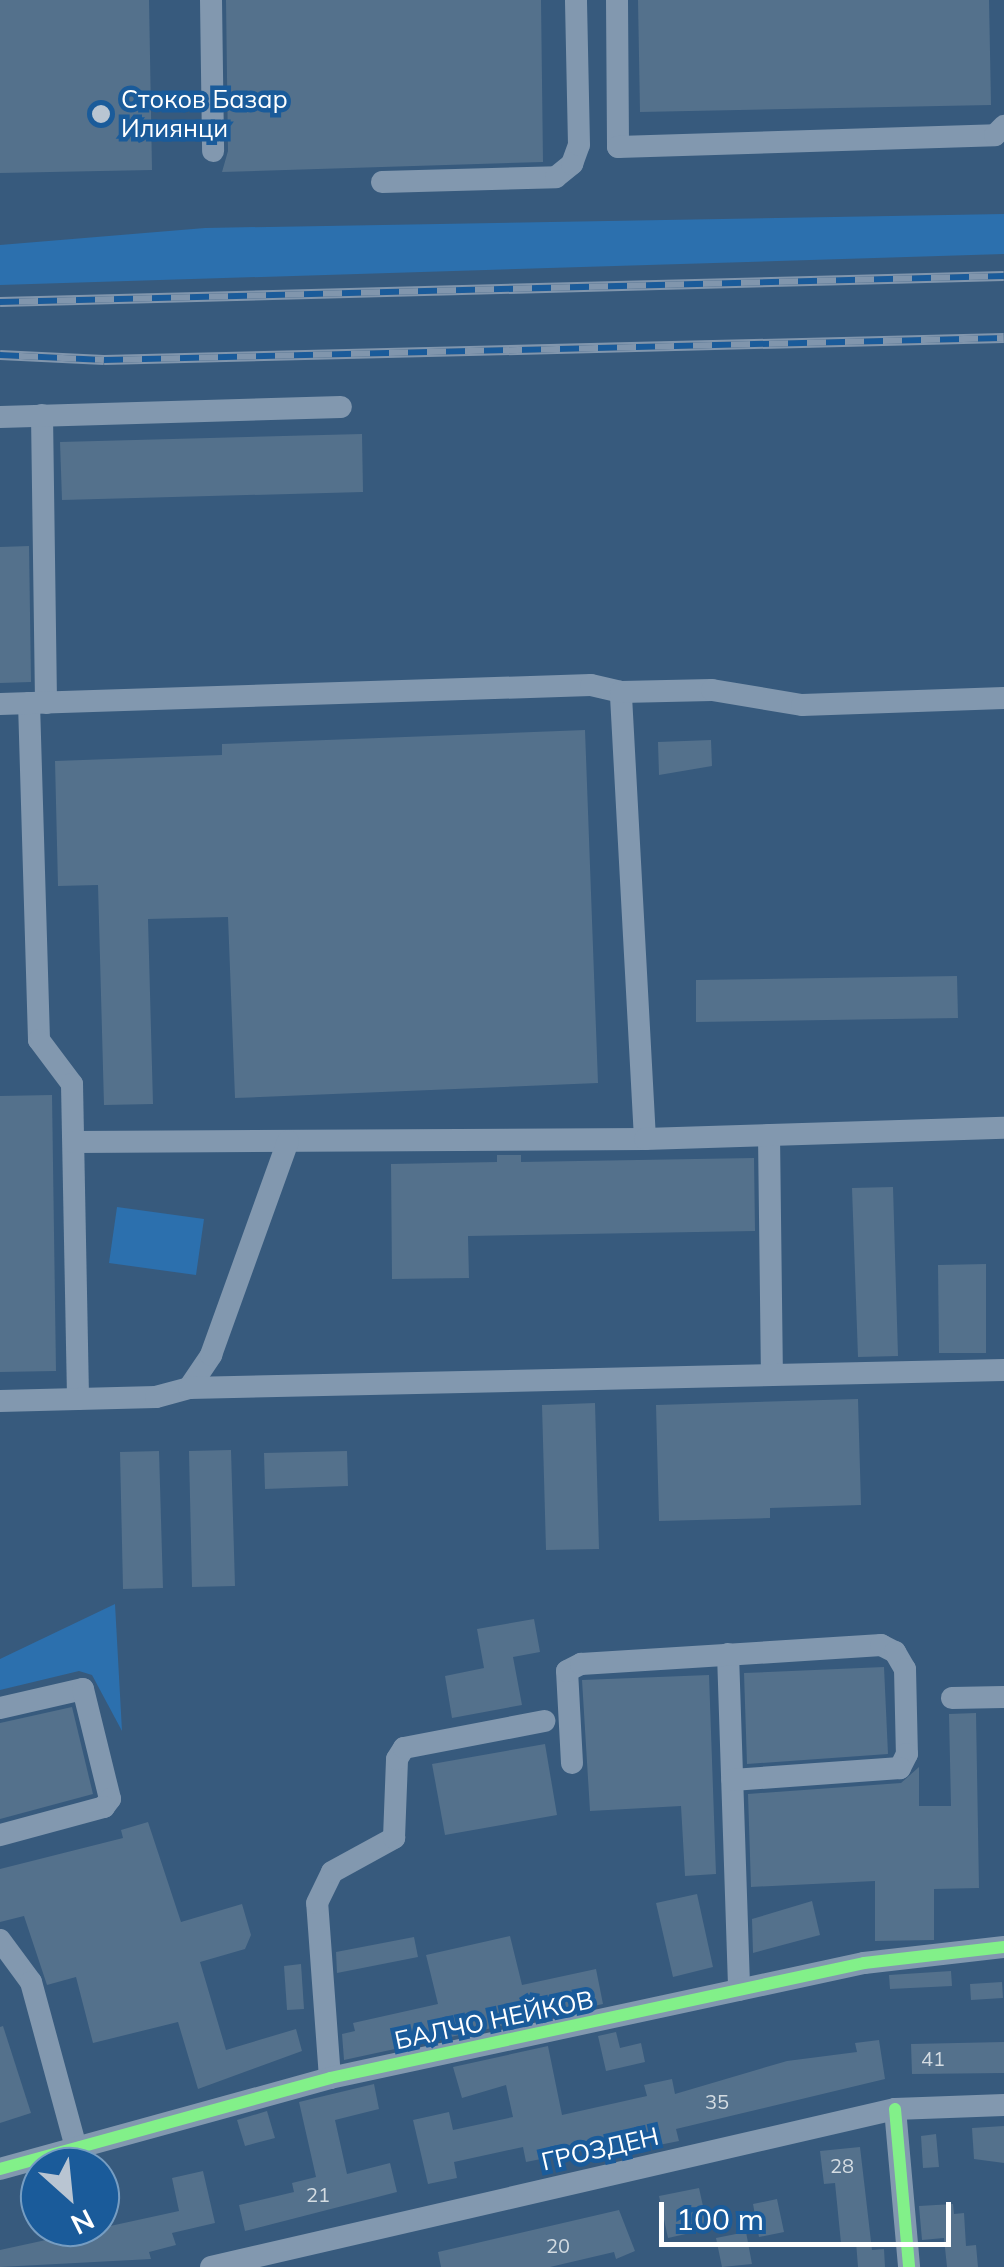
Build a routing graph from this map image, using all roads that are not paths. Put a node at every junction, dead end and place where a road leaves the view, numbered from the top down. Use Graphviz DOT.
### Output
graph roads {
  1 [pos="210,0"];
  2 [pos="576,0"];
  3 [pos="618,0"];
  4 [pos="1004,126"];
  5 [pos="213,150"];
  6 [pos="382,182"];
  7 [pos="341,407"];
  8 [pos="42,416"];
  9 [pos="0,417"];
  10 [pos="621,692"];
  11 [pos="1004,698"];
  12 [pos="38,703"];
  13 [pos="0,704"];
  14 [pos="1004,1128"];
  15 [pos="769,1135"];
  16 [pos="645,1139"];
  17 [pos="288,1141"];
  18 [pos="74,1142"];
  19 [pos="1004,1370"];
  20 [pos="772,1372"];
  21 [pos="189,1388"];
  22 [pos="78,1399"];
  23 [pos="0,1401"];
  24 [pos="728,1654"];
  25 [pos="1004,1697"];
  26 [pos="952,1698"];
  27 [pos="0,1708"];
  28 [pos="544,1721"];
  29 [pos="572,1763"];
  30 [pos="732,1780"];
  31 [pos="0,1836"];
  32 [pos="0,1940"];
  33 [pos="1004,1948"];
  34 [pos="739,1990"];
  35 [pos="330,2078"];
  36 [pos="1004,2105"];
  37 [pos="896,2110"];
  38 [pos="76,2147"];
  39 [pos="80,2147"];
  40 [pos="256,2262"];
  41 [pos="211,2267"];
  42 [pos="909,2267"];
  1 -- 5 [label="street"];
  2 -- 6 [label="street"];
  3 -- 4 [label="street"];
  7 -- 8 [label="street"];
  8 -- 9 [label="street"];
  8 -- 12 [label="street"];
  10 -- 11 [label="street"];
  10 -- 12 [label="street"];
  10 -- 16 [label="street"];
  12 -- 13 [label="street"];
  12 -- 18 [label="street"];
  14 -- 15 [label="street"];
  15 -- 16 [label="street"];
  15 -- 20 [label="street"];
  16 -- 17 [label="street"];
  17 -- 18 [label="street"];
  17 -- 21 [label="street"];
  18 -- 22 [label="street"];
  19 -- 20 [label="street"];
  20 -- 21 [label="street"];
  21 -- 22 [label="street"];
  22 -- 23 [label="street"];
  24 -- 29 [label="street"];
  24 -- 30 [label="street"];
  24 -- 30 [label="street"];
  25 -- 26 [label="street"];
  27 -- 31 [label="street"];
  28 -- 35 [label="street"];
  30 -- 34 [label="street"];
  32 -- 38 [label="street"];
  33 -- 34 [label="street, БАЛЧО НЕЙКОВ"];
  34 -- 35 [label="street, БАЛЧО НЕЙКОВ"];
  35 -- 39 [label="street, БАЛЧО НЕЙКОВ"];
  36 -- 37 [label="street, ГРОЗДЕН"];
  37 -- 40 [label="street, ГРОЗДЕН"];
  37 -- 42 [label="street"];
  40 -- 41 [label="street, ГРОЗДЕН"];
}
